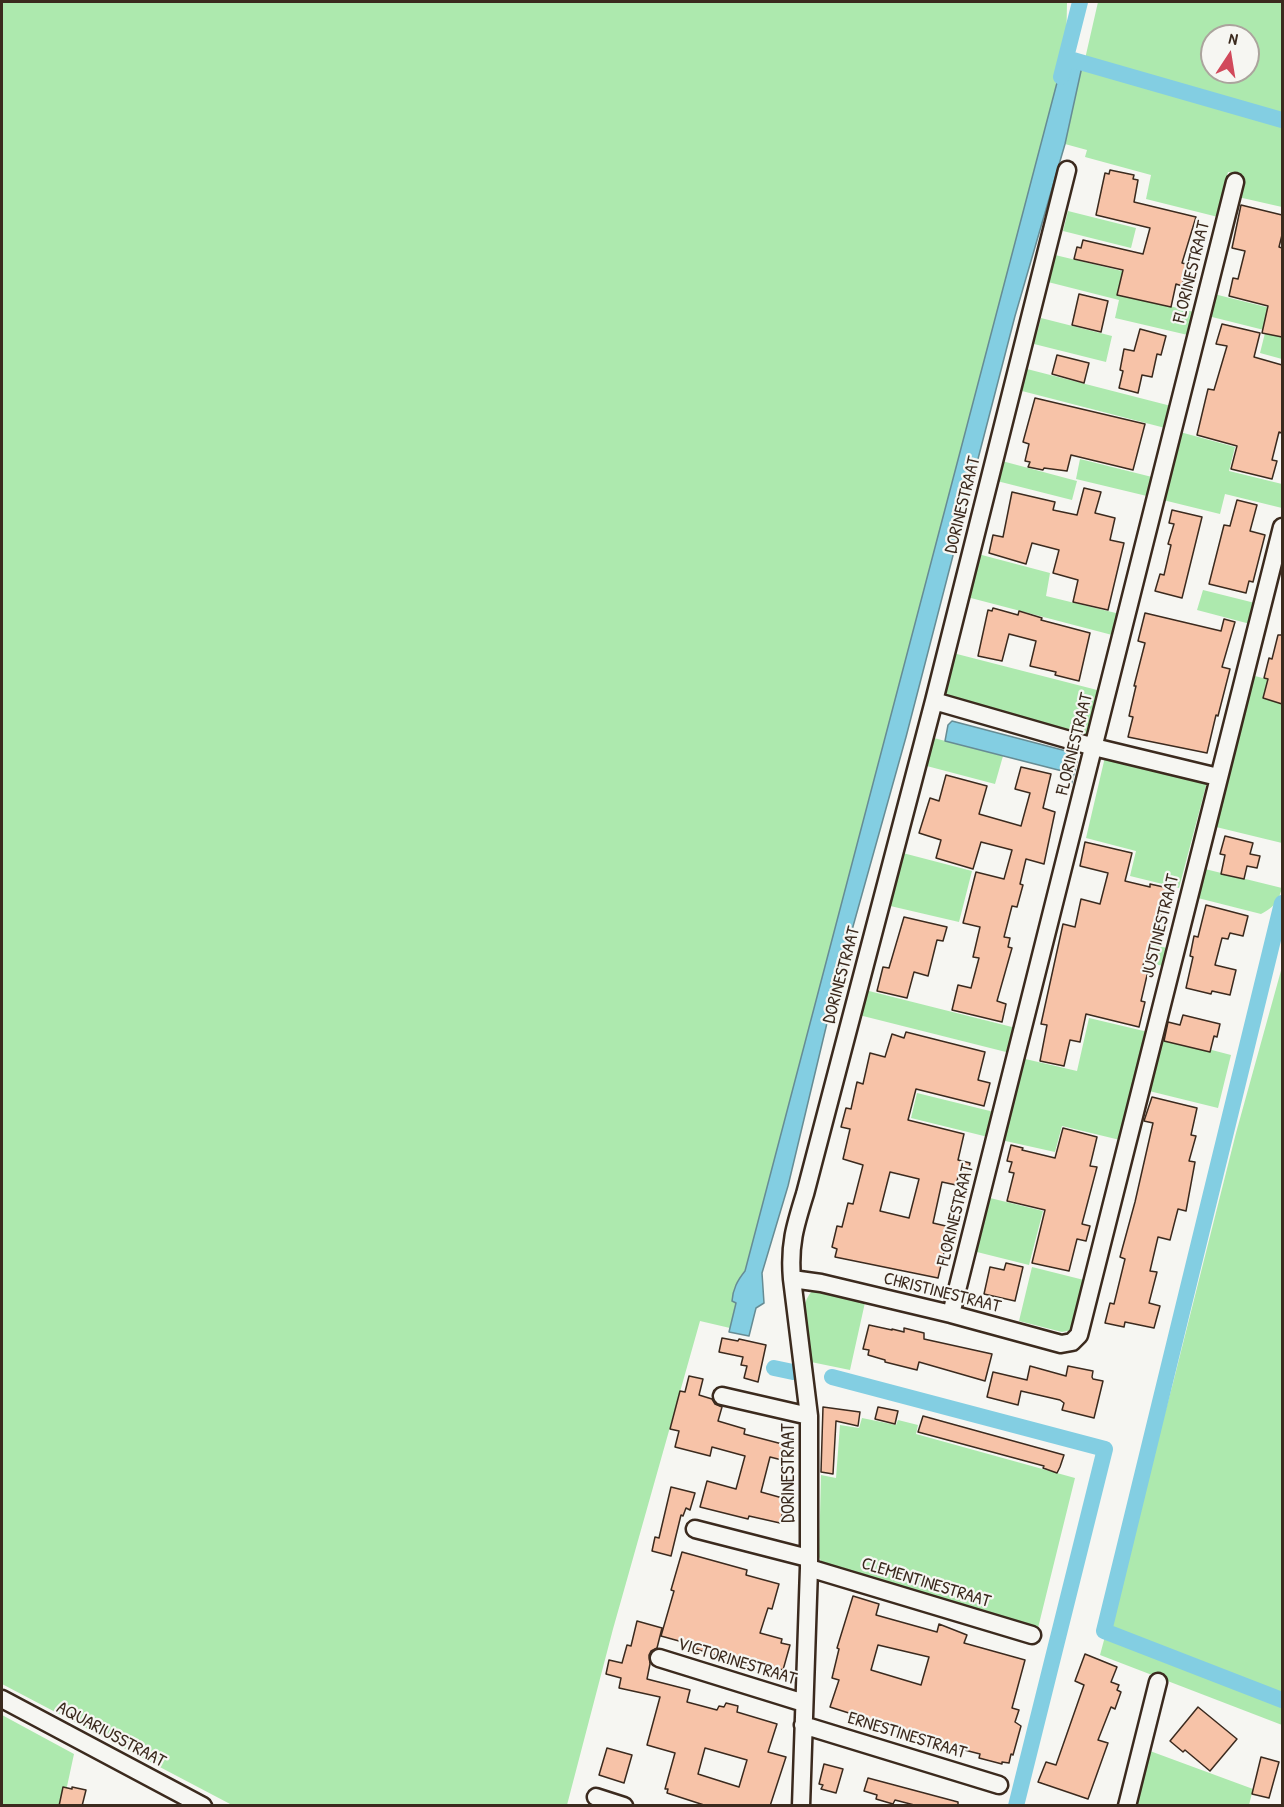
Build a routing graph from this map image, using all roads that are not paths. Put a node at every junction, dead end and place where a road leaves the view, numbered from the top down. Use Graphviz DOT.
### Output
graph roads {
  1 [pos="1067,170"];
  2 [pos="1235,182"];
  3 [pos="1282,527"];
  4 [pos="934,701"];
  5 [pos="1094,747"];
  6 [pos="1218,777"];
  7 [pos="792,1279"];
  8 [pos="951,1314"];
  9 [pos="1079,1335"];
  10 [pos="722,1396"];
  11 [pos="809,1416"];
  12 [pos="695,1529"];
  13 [pos="809,1563"];
  14 [pos="1032,1635"];
  15 [pos="659,1658"];
  16 [pos="1158,1683"];
  17 [pos="2,1699"];
  18 [pos="804,1702"];
  19 [pos="803,1725"];
  20 [pos="999,1785"];
  21 [pos="596,1797"];
  22 [pos="203,1806"];
  23 [pos="624,1806"];
  24 [pos="801,1806"];
  25 [pos="1127,1806"];
  1 -- 4 [label="street, DORINESTRAAT"];
  2 -- 5 [label="street, FLORINESTRAAT"];
  3 -- 6 [label="street, JUSTINESTRAAT"];
  4 -- 5 [label="street"];
  4 -- 7 [label="street, DORINESTRAAT"];
  5 -- 6 [label="street"];
  5 -- 8 [label="street, FLORINESTRAAT"];
  6 -- 9 [label="street, JUSTINESTRAAT"];
  7 -- 8 [label="street, CHRISTINESTRAAT"];
  7 -- 11 [label="street, DORINESTRAAT"];
  8 -- 9 [label="street, CHRISTINESTRAAT"];
  10 -- 11 [label="street"];
  11 -- 13 [label="street, DORINESTRAAT"];
  12 -- 13 [label="street, CLEMENTINESTRAAT"];
  13 -- 14 [label="street, CLEMENTINESTRAAT"];
  13 -- 18 [label="street, DORINESTRAAT"];
  15 -- 18 [label="street, VICTORINESTRAAT"];
  16 -- 25 [label="street"];
  17 -- 22 [label="street, AQUARIUSSTRAAT"];
  18 -- 19 [label="street, DORINESTRAAT"];
  19 -- 20 [label="street, ERNESTINESTRAAT"];
  19 -- 24 [label="street, DORINESTRAAT"];
  21 -- 23 [label="street"];
}
